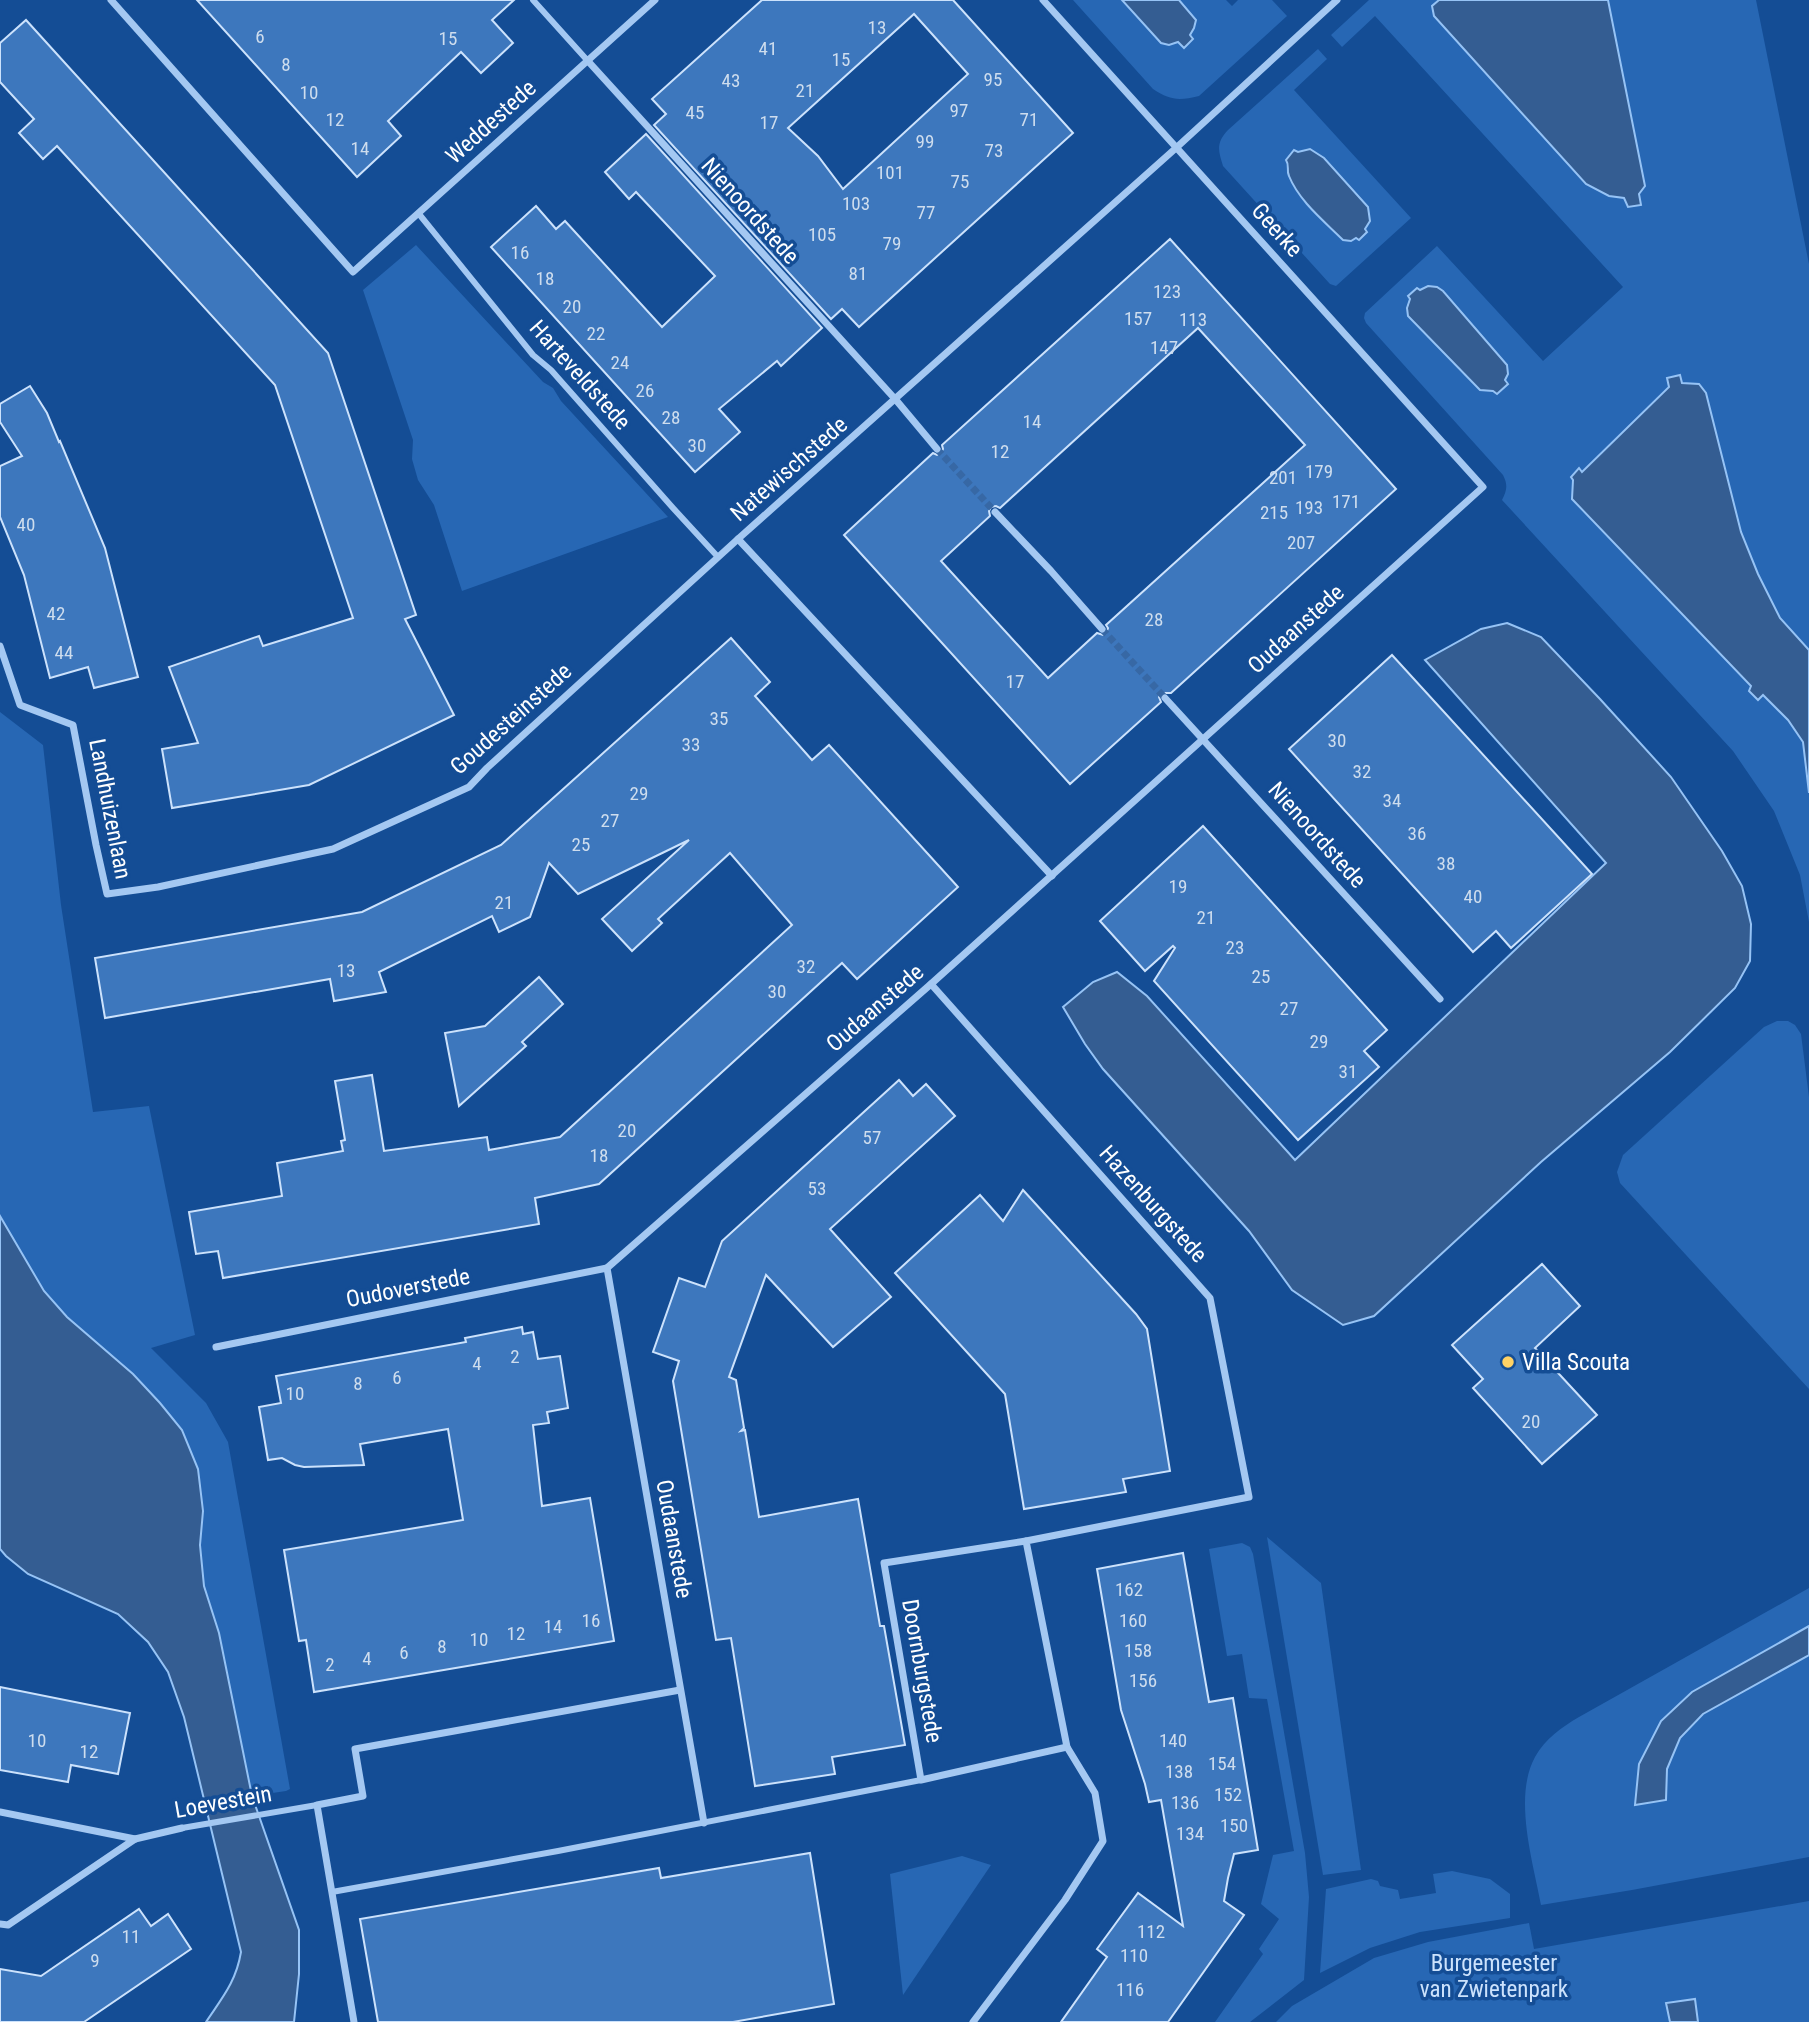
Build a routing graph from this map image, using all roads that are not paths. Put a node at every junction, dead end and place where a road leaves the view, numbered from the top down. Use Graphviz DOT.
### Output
graph roads {
  1 [pos="111,0"];
  2 [pos="533,0"];
  3 [pos="656,0"];
  4 [pos="1043,0"];
  5 [pos="1338,0"];
  6 [pos="587,60"];
  7 [pos="1177,148"];
  8 [pos="418,214"];
  9 [pos="896,400"];
  10 [pos="937,449"];
  11 [pos="1483,487"];
  12 [pos="995,512"];
  13 [pos="738,539"];
  14 [pos="718,557"];
  15 [pos="1102,629"];
  16 [pos="0,646"];
  17 [pos="1165,698"];
  18 [pos="1204,738"];
  19 [pos="1052,876"];
  20 [pos="107,894"];
  21 [pos="931,984"];
  22 [pos="1440,999"];
  23 [pos="607,1268"];
  24 [pos="216,1347"];
  25 [pos="1249,1497"];
  26 [pos="1026,1541"];
  27 [pos="680,1690"];
  28 [pos="1067,1747"];
  29 [pos="921,1780"];
  30 [pos="317,1805"];
  31 [pos="0,1812"];
  32 [pos="704,1823"];
  33 [pos="182,1828"];
  34 [pos="135,1839"];
  35 [pos="332,1892"];
  36 [pos="0,1924"];
  37 [pos="354,2022"];
  38 [pos="973,2022"];
  1 -- 8 [label="street, Weddestede"];
  2 -- 6 [label="street, Nienoordstede"];
  3 -- 6 [label="street, Weddestede"];
  4 -- 7 [label="street, Geerke"];
  5 -- 7 [label="street, Natewischstede"];
  6 -- 8 [label="street, Weddestede"];
  6 -- 9 [label="street, Nienoordstede"];
  7 -- 9 [label="street, Natewischstede"];
  7 -- 11 [label="street, Geerke"];
  8 -- 14 [label="street, Harteveldstede"];
  9 -- 10 [label="street, Nienoordstede"];
  9 -- 13 [label="street, Natewischstede"];
  11 -- 18 [label="street, Oudaanstede"];
  12 -- 15 [label="street"];
  13 -- 14 [label="street, Goudesteinstede"];
  13 -- 19 [label="street, Natewischstede"];
  14 -- 20 [label="street, Goudesteinstede"];
  16 -- 20 [label="street, Landhuizenlaan"];
  17 -- 18 [label="street, Nienoordstede"];
  18 -- 19 [label="street, Oudaanstede"];
  18 -- 22 [label="street, Nienoordstede"];
  19 -- 21 [label="street, Oudaanstede"];
  21 -- 23 [label="street, Oudaanstede"];
  21 -- 25 [label="street, Hazenburgstede"];
  23 -- 24 [label="street, Oudoverstede"];
  23 -- 27 [label="street, Oudaanstede"];
  25 -- 26 [label="street, Doornburgstede"];
  26 -- 28 [label="street"];
  26 -- 29 [label="street, Doornburgstede"];
  27 -- 30 [label="street"];
  27 -- 32 [label="street, Oudaanstede"];
  28 -- 29 [label="street, Doornburgstede"];
  28 -- 38 [label="street"];
  29 -- 32 [label="street"];
  30 -- 33 [label="street, Loevestein"];
  30 -- 35 [label="street"];
  31 -- 34 [label="street, Loevestein"];
  32 -- 35 [label="street"];
  33 -- 34 [label="street, Loevestein"];
  34 -- 36 [label="street, Loevestein"];
  35 -- 37 [label="street"];
}
